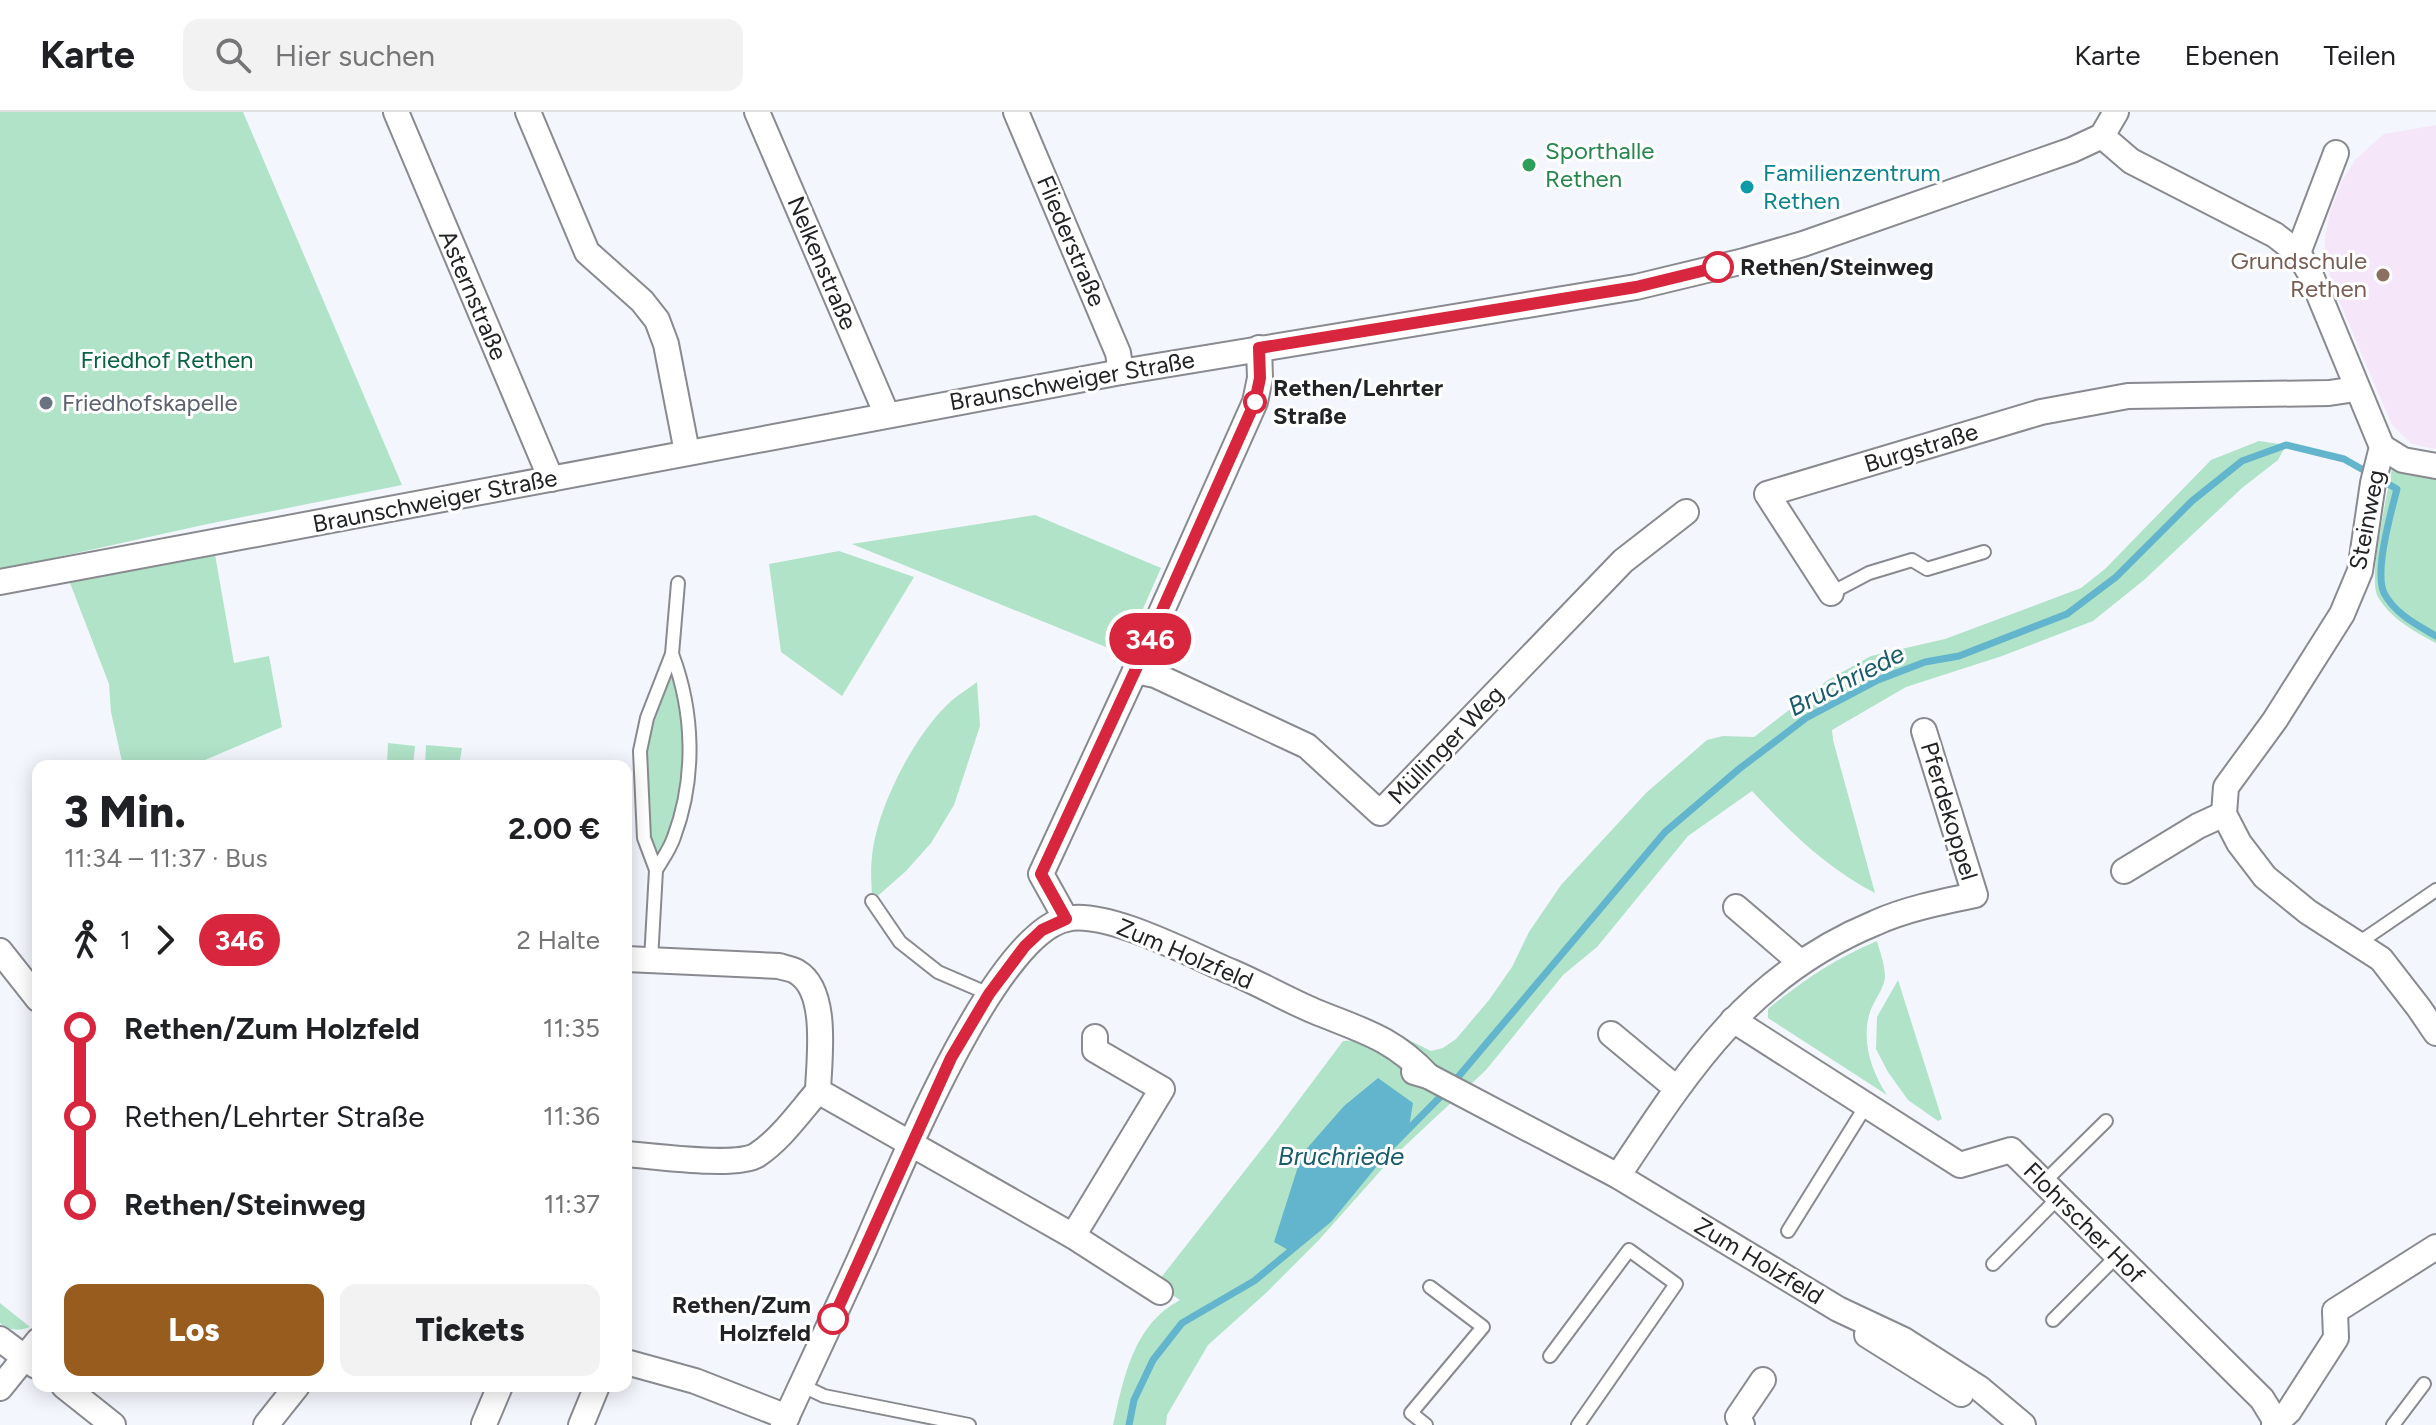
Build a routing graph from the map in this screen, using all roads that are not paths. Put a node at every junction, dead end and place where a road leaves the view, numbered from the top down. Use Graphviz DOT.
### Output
graph roads {
  1 [pos="396,112"];
  2 [pos="528,112"];
  3 [pos="757,112"];
  4 [pos="1016,112"];
  5 [pos="2116,112"];
  6 [pos="2102,136"];
  7 [pos="2336,153"];
  8 [pos="2298,253"];
  9 [pos="1259,348"];
  10 [pos="1121,372"];
  11 [pos="2356,389"];
  12 [pos="887,415"];
  13 [pos="687,452"];
  14 [pos="2377,466"];
  15 [pos="2436,466"];
  16 [pos="551,479"];
  17 [pos="1686,512"];
  18 [pos="1984,552"];
  19 [pos="0,582"];
  20 [pos="678,583"];
  21 [pos="1831,593"];
  22 [pos="672,654"];
  23 [pos="1135,671"];
  24 [pos="1924,731"];
  25 [pos="2224,814"];
  26 [pos="656,870"];
  27 [pos="2124,871"];
  28 [pos="2436,890"];
  29 [pos="872,901"];
  30 [pos="1736,907"];
  31 [pos="1066,919"];
  32 [pos="2357,944"];
  33 [pos="0,951"];
  34 [pos="632,959"];
  35 [pos="651,960"];
  36 [pos="1800,962"];
  37 [pos="32,991"];
  38 [pos="989,994"];
  39 [pos="1733,1020"];
  40 [pos="2436,1033"];
  41 [pos="1611,1034"];
  42 [pos="1095,1037"];
  43 [pos="1676,1088"];
  44 [pos="818,1091"];
  45 [pos="1867,1104"];
  46 [pos="2106,1121"];
  47 [pos="912,1142"];
  48 [pos="632,1154"];
  49 [pos="1618,1176"];
  50 [pos="2052,1190"];
  51 [pos="1788,1231"];
  52 [pos="1073,1236"];
  53 [pos="2436,1247"];
  54 [pos="2118,1255"];
  55 [pos="1993,1264"];
  56 [pos="1430,1287"];
  57 [pos="1160,1292"];
  58 [pos="2053,1320"];
  59 [pos="0,1339"];
  60 [pos="32,1355"];
  61 [pos="32,1356"];
  62 [pos="1550,1356"];
  63 [pos="632,1364"];
  64 [pos="1763,1380"];
  65 [pos="2424,1384"];
  66 [pos="801,1385"];
  67 [pos="0,1388"];
  68 [pos="72,1392"];
  69 [pos="292,1392"];
  70 [pos="497,1392"];
  71 [pos="595,1392"];
  72 [pos="785,1421"];
  73 [pos="2016,1421"];
  74 [pos="484,1424"];
  75 [pos="2276,1424"];
  76 [pos="113,1425"];
  77 [pos="266,1425"];
  78 [pos="581,1425"];
  79 [pos="969,1425"];
  80 [pos="1426,1425"];
  81 [pos="1578,1425"];
  82 [pos="1742,1425"];
  83 [pos="2393,1425"];
  1 -- 16 [label="street, Asternstraße"];
  2 -- 13 [label="street"];
  3 -- 12 [label="street, Nelkenstraße"];
  4 -- 10 [label="street, Fliederstraße"];
  5 -- 6 [label="street"];
  6 -- 8 [label="street, Steinweg"];
  6 -- 9 [label="street, Braunschweiger Straße"];
  7 -- 8 [label="street"];
  8 -- 11 [label="street, Steinweg"];
  9 -- 10 [label="street, Braunschweiger Straße"];
  9 -- 23 [label="street"];
  10 -- 12 [label="street, Braunschweiger Straße"];
  11 -- 14 [label="street, Steinweg"];
  11 -- 21 [label="street, Burgstraße"];
  12 -- 13 [label="street, Braunschweiger Straße"];
  13 -- 16 [label="street, Braunschweiger Straße"];
  14 -- 15 [label="street"];
  14 -- 25 [label="street, Steinweg"];
  16 -- 19 [label="street, Braunschweiger Straße"];
  17 -- 23 [label="street, Müllinger Weg"];
  18 -- 21 [label="lane, Burgstraße"];
  20 -- 22 [label="lane"];
  22 -- 26 [label="lane"];
  22 -- 26 [label="lane"];
  23 -- 31 [label="street"];
  24 -- 36 [label="street, Pferdekoppel"];
  25 -- 27 [label="street"];
  25 -- 32 [label="street"];
  26 -- 35 [label="lane"];
  28 -- 32 [label="lane"];
  29 -- 38 [label="lane"];
  30 -- 36 [label="street"];
  31 -- 38 [label="street"];
  31 -- 49 [label="street, Zum Holzfeld"];
  32 -- 40 [label="street"];
  33 -- 37 [label="street"];
  34 -- 35 [label="street"];
  35 -- 44 [label="street"];
  36 -- 39 [label="street, Pferdekoppel"];
  38 -- 47 [label="street"];
  39 -- 43 [label="street, Pferdekoppel"];
  39 -- 45 [label="street, Flohrscher Hof"];
  41 -- 43 [label="street"];
  42 -- 52 [label="street"];
  43 -- 49 [label="street, Pferdekoppel"];
  44 -- 47 [label="street"];
  44 -- 48 [label="street"];
  45 -- 50 [label="street, Flohrscher Hof"];
  45 -- 51 [label="lane"];
  46 -- 50 [label="lane"];
  47 -- 52 [label="street"];
  47 -- 66 [label="street"];
  49 -- 73 [label="street, Zum Holzfeld"];
  50 -- 54 [label="street, Flohrscher Hof"];
  50 -- 55 [label="lane"];
  52 -- 57 [label="street"];
  53 -- 75 [label="street"];
  54 -- 58 [label="lane"];
  54 -- 75 [label="street, Flohrscher Hof"];
  56 -- 80 [label="lane"];
  59 -- 60 [label="street"];
  61 -- 67 [label="street"];
  62 -- 81 [label="lane"];
  63 -- 72 [label="street"];
  64 -- 82 [label="street"];
  65 -- 83 [label="lane"];
  66 -- 72 [label="street"];
  66 -- 79 [label="lane"];
  68 -- 76 [label="street"];
  69 -- 77 [label="street"];
  70 -- 74 [label="street"];
  71 -- 78 [label="street"];
}
